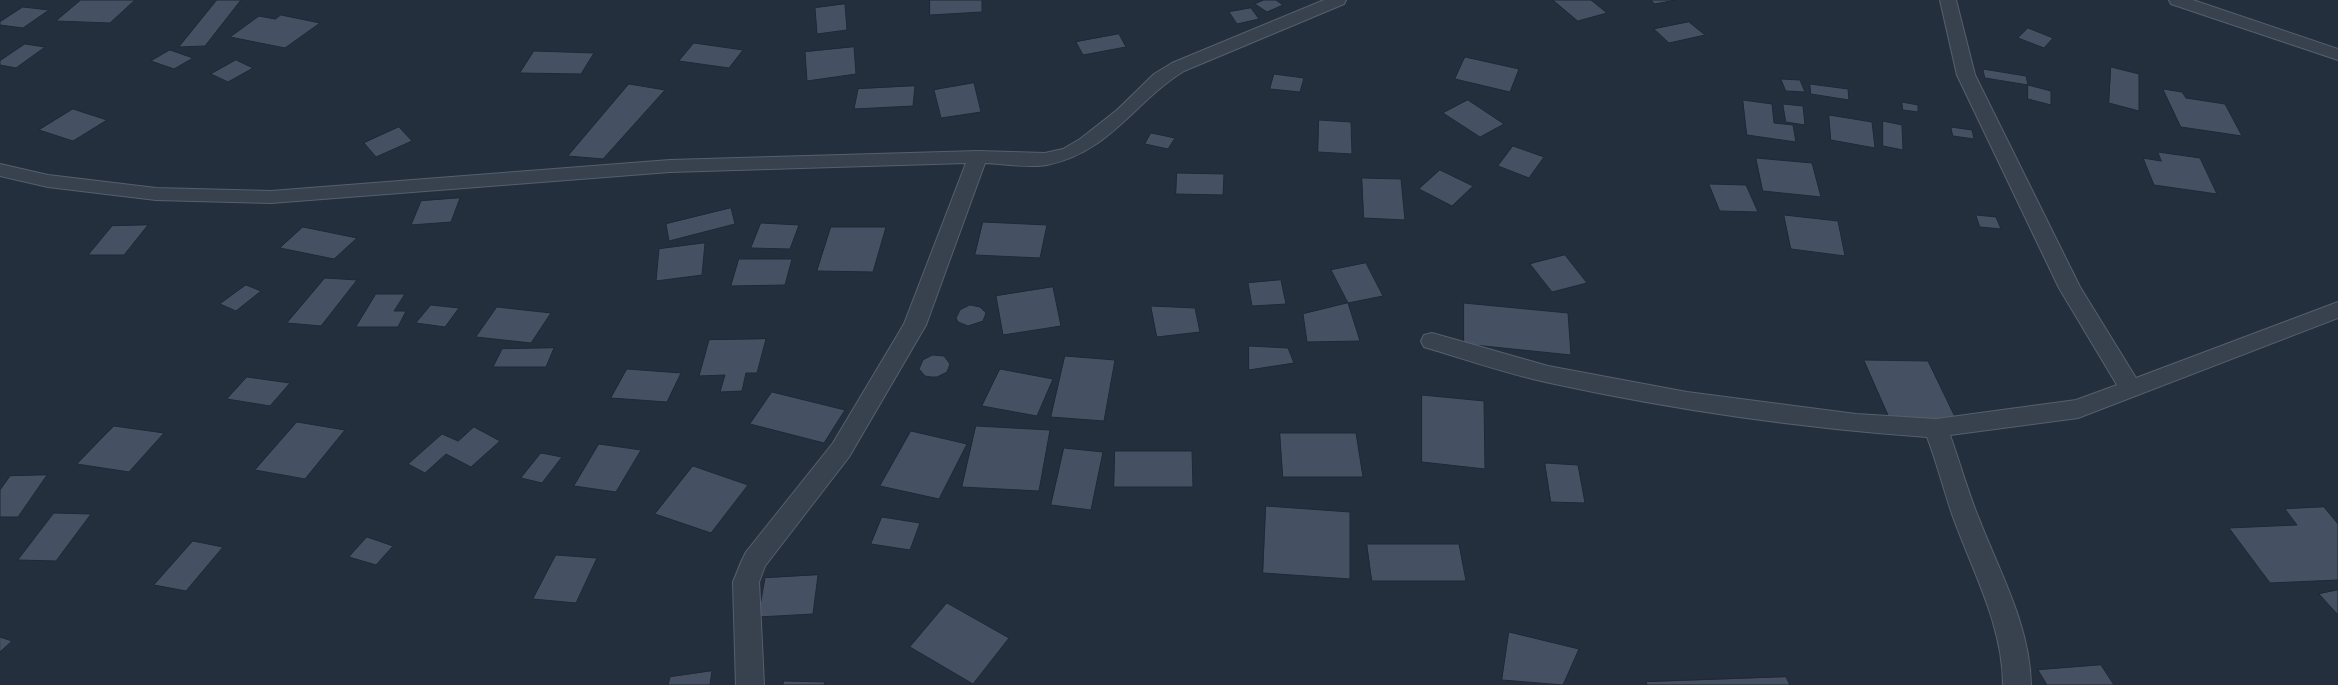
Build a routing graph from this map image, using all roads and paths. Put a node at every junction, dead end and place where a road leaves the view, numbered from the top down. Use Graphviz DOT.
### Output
graph roads {
  1 [pos="1338,0"];
  2 [pos="1948,0"];
  3 [pos="2177,0"];
  4 [pos="2338,55"];
  5 [pos="978,157"];
  6 [pos="0,170"];
  7 [pos="2338,310"];
  8 [pos="1432,341"];
  9 [pos="2131,389"];
  10 [pos="1936,428"];
  11 [pos="750,685"];
  12 [pos="2017,685"];
  1 -- 5 [label="street"];
  2 -- 9 [label="street"];
  3 -- 4 [label="street"];
  5 -- 6 [label="street"];
  5 -- 11 [label="street"];
  7 -- 9 [label="street"];
  8 -- 10 [label="street"];
  9 -- 10 [label="street"];
  10 -- 12 [label="street"];
}
